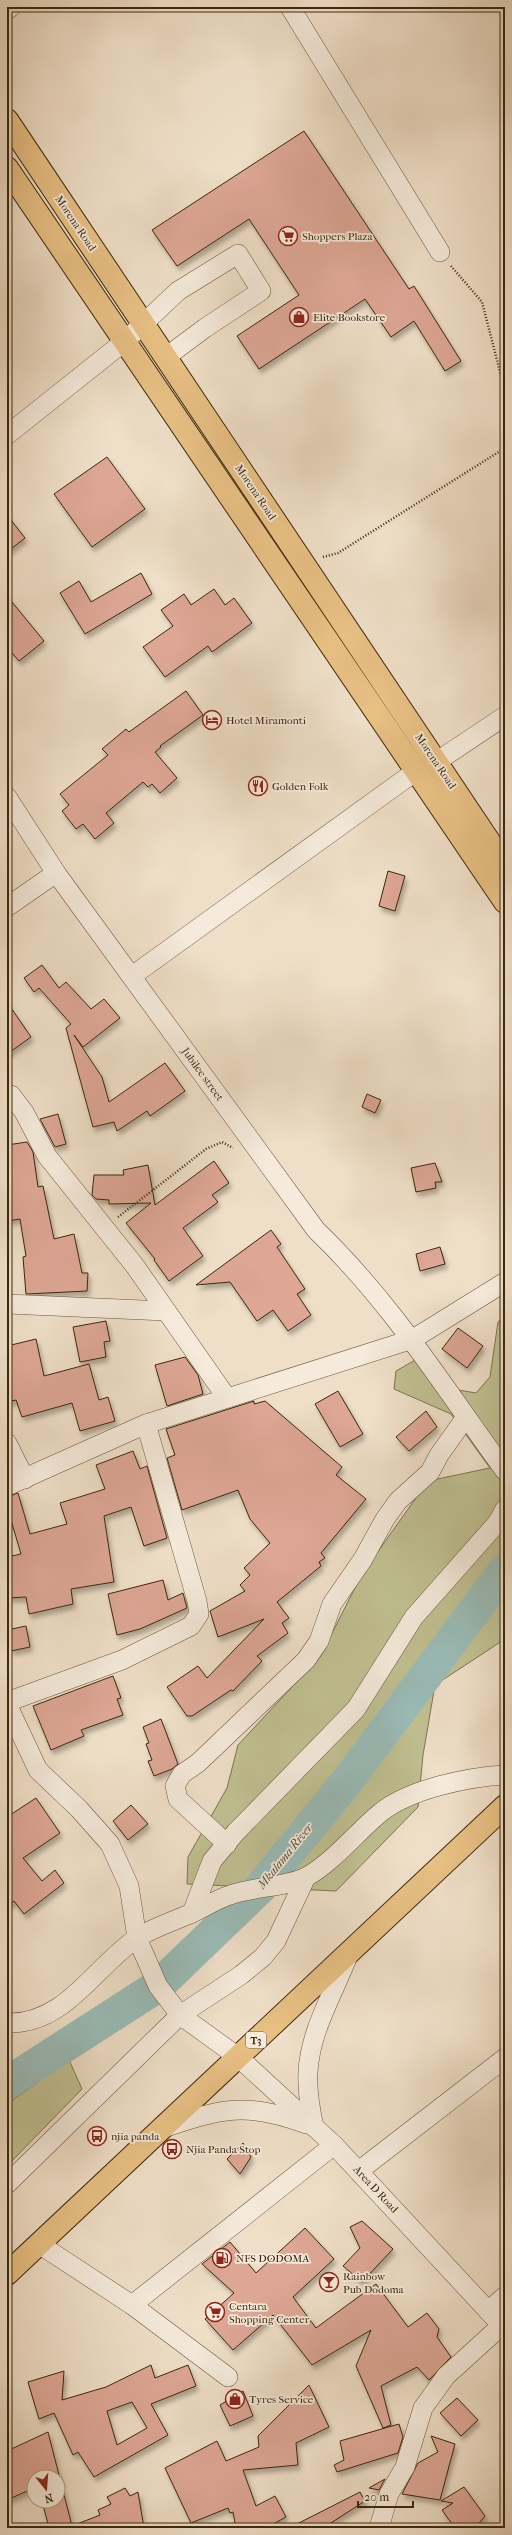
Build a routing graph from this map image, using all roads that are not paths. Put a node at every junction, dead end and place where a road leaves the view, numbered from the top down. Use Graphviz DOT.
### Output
graph roads {
  1 [pos="11,7"];
  2 [pos="290,7"];
  3 [pos="7,10"];
  4 [pos="7,120"];
  5 [pos="7,168"];
  6 [pos="440,252"];
  7 [pos="144,324"];
  8 [pos="125,341"];
  9 [pos="166,358"];
  10 [pos="7,435"];
  11 [pos="505,716"];
  12 [pos="436,762"];
  13 [pos="416,771"];
  14 [pos="7,798"];
  15 [pos="502,854"];
  16 [pos="56,873"];
  17 [pos="505,902"];
  18 [pos="7,907"];
  19 [pos="132,976"];
  20 [pos="8,1094"];
  21 [pos="505,1282"];
  22 [pos="7,1304"];
  23 [pos="166,1311"];
  24 [pos="413,1339"];
  25 [pos="227,1398"];
  26 [pos="466,1417"];
  27 [pos="146,1424"];
  28 [pos="7,1443"];
  29 [pos="505,1471"];
  30 [pos="25,1478"];
  31 [pos="7,1486"];
  32 [pos="505,1509"];
  33 [pos="7,1703"];
  34 [pos="505,1776"];
  35 [pos="505,1806"];
  36 [pos="227,1844"];
  37 [pos="306,1877"];
  38 [pos="192,1913"];
  39 [pos="137,1938"];
  40 [pos="349,1952"];
  41 [pos="180,2015"];
  42 [pos="7,2023"];
  43 [pos="238,2057"];
  44 [pos="505,2058"];
  45 [pos="314,2127"];
  46 [pos="162,2128"];
  47 [pos="334,2145"];
  48 [pos="360,2170"];
  49 [pos="7,2184"];
  50 [pos="39,2244"];
  51 [pos="7,2274"];
  52 [pos="505,2296"];
  53 [pos="132,2305"];
  54 [pos="488,2311"];
  55 [pos="503,2327"];
  56 [pos="228,2377"];
  57 [pos="379,2528"];
  1 -- 3 [label="street"];
  2 -- 6 [label="street"];
  4 -- 7 [label="main road, Morena Road"];
  5 -- 8 [label="main road, Morena Road"];
  7 -- 8 [label="street"];
  7 -- 9 [label="main road, Morena Road"];
  7 -- 9 [label="street"];
  8 -- 10 [label="street"];
  8 -- 13 [label="main road, Morena Road"];
  9 -- 12 [label="main road, Morena Road"];
  11 -- 12 [label="street"];
  12 -- 15 [label="main road, Morena Road"];
  13 -- 17 [label="main road, Morena Road"];
  13 -- 19 [label="street"];
  14 -- 16 [label="street, Jubilee street"];
  16 -- 18 [label="street"];
  16 -- 19 [label="street, Jubilee street"];
  19 -- 24 [label="street, Jubilee street"];
  20 -- 23 [label="street"];
  21 -- 24 [label="street"];
  22 -- 23 [label="street"];
  23 -- 25 [label="street"];
  24 -- 25 [label="street"];
  24 -- 26 [label="street, Jubilee street"];
  25 -- 27 [label="street"];
  26 -- 29 [label="street, Jubilee street"];
  26 -- 36 [label="street"];
  27 -- 30 [label="street"];
  27 -- 33 [label="street"];
  28 -- 30 [label="street"];
  30 -- 31 [label="street"];
  32 -- 36 [label="street"];
  33 -- 39 [label="street, Area D Road"];
  34 -- 37 [label="street"];
  35 -- 40 [label="main road, T3"];
  36 -- 38 [label="street"];
  37 -- 38 [label="street"];
  37 -- 41 [label="street"];
  38 -- 39 [label="street"];
  39 -- 41 [label="street, Area D Road"];
  39 -- 42 [label="street"];
  40 -- 43 [label="main road, T3"];
  40 -- 45 [label="street"];
  41 -- 43 [label="street, Area D Road"];
  41 -- 49 [label="street"];
  43 -- 45 [label="street, Area D Road"];
  43 -- 46 [label="main road, T3"];
  44 -- 48 [label="street"];
  45 -- 46 [label="street"];
  45 -- 47 [label="street, Area D Road"];
  46 -- 50 [label="main road, T3"];
  47 -- 48 [label="street, Area D Road"];
  47 -- 53 [label="street"];
  48 -- 54 [label="street, Area D Road"];
  50 -- 51 [label="main road, T3"];
  50 -- 53 [label="street"];
  52 -- 54 [label="street"];
  53 -- 56 [label="street"];
  54 -- 55 [label="street, Area D Road"];
  55 -- 57 [label="street"];
}
